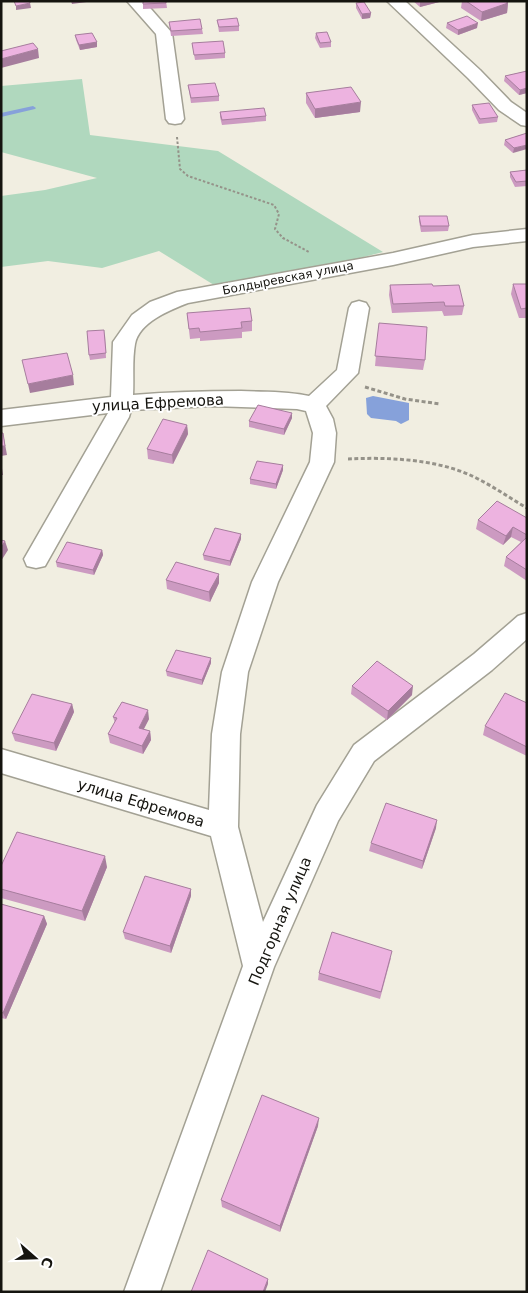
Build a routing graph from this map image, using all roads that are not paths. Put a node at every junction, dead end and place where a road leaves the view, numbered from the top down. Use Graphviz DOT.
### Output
graph roads {
  1 [pos="135,1"];
  2 [pos="396,1"];
  3 [pos="175,119"];
  4 [pos="527,120"];
  5 [pos="527,235"];
  6 [pos="359,308"];
  7 [pos="122,402"];
  8 [pos="314,406"];
  9 [pos="1,418"];
  10 [pos="36,559"];
  11 [pos="527,623"];
  12 [pos="1,761"];
  13 [pos="223,827"];
  14 [pos="259,966"];
  15 [pos="142,1292"];
  1 -- 3 [label="street"];
  2 -- 4 [label="street"];
  5 -- 7 [label="street, Болдыревская улица"];
  6 -- 8 [label="street"];
  7 -- 8 [label="street, улица Ефремова"];
  7 -- 9 [label="street, улица Ефремова"];
  7 -- 10 [label="street"];
  8 -- 13 [label="street"];
  11 -- 14 [label="street, Подгорная улица"];
  12 -- 13 [label="street, улица Ефремова"];
  13 -- 14 [label="street"];
  14 -- 15 [label="street, Подгорная улица"];
}
